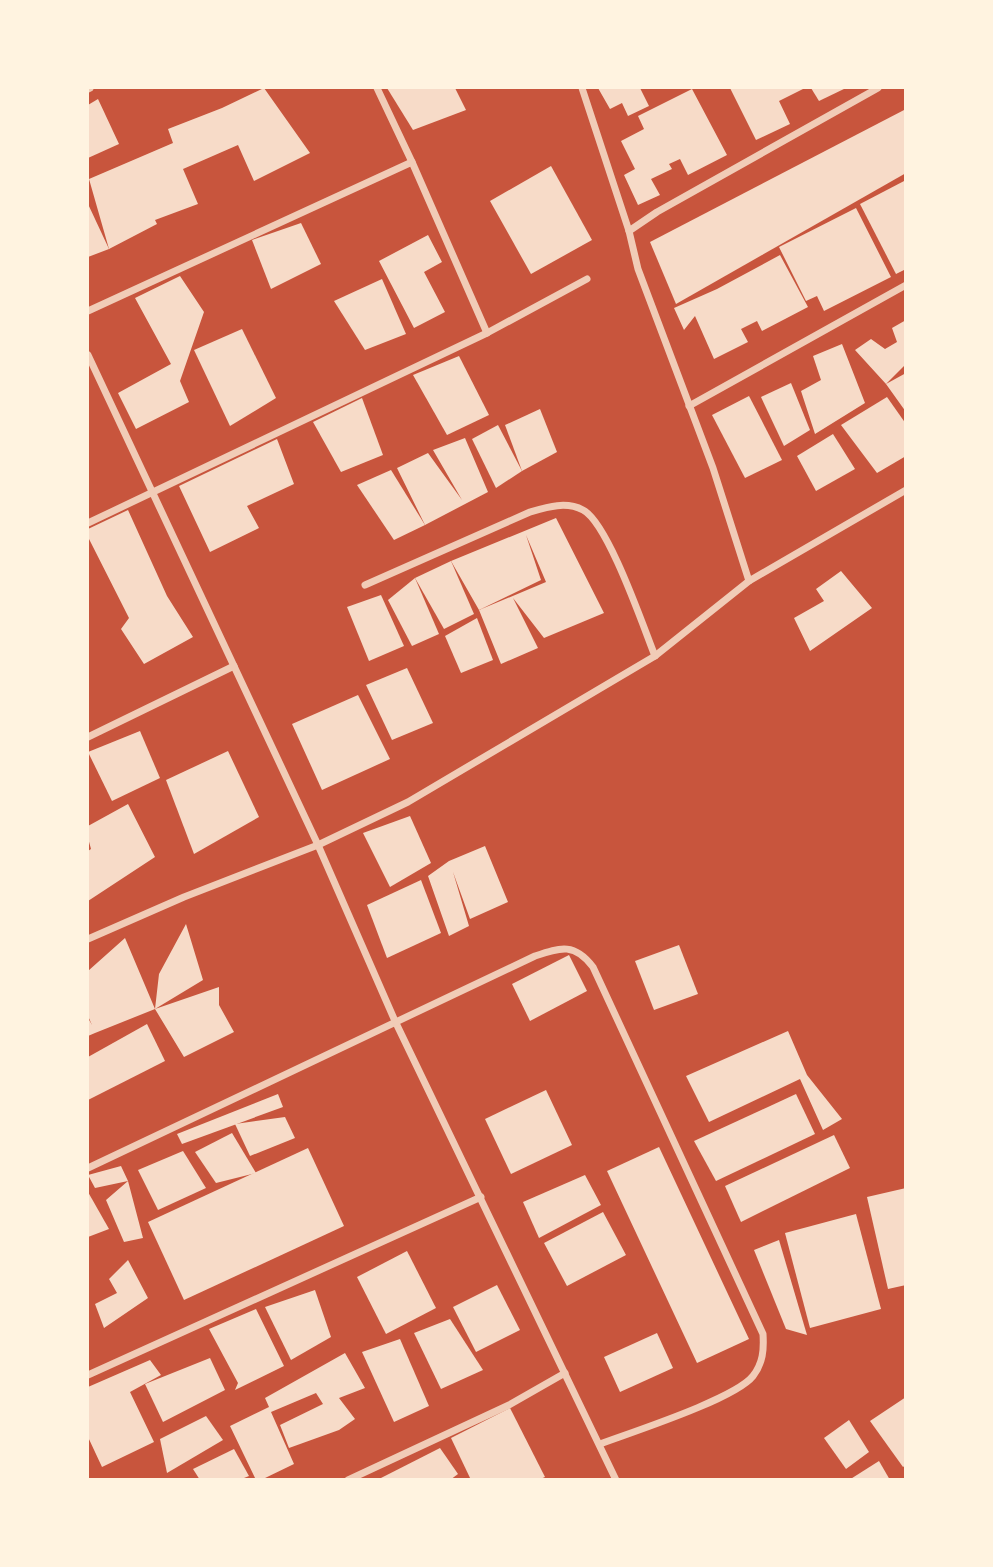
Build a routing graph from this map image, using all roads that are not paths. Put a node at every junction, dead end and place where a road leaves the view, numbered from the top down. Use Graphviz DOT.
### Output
graph roads {
  1 [pos="377,88"];
  2 [pos="582,88"];
  3 [pos="878,88"];
  4 [pos="412,162"];
  5 [pos="629,231"];
  6 [pos="587,279"];
  7 [pos="905,285"];
  8 [pos="88,311"];
  9 [pos="488,333"];
  10 [pos="88,355"];
  11 [pos="689,406"];
  12 [pos="905,490"];
  13 [pos="153,492"];
  14 [pos="88,523"];
  15 [pos="749,582"];
  16 [pos="365,585"];
  17 [pos="655,656"];
  18 [pos="234,666"];
  19 [pos="88,737"];
  20 [pos="318,845"];
  21 [pos="88,939"];
  22 [pos="395,1021"];
  23 [pos="88,1168"];
  24 [pos="481,1197"];
  25 [pos="565,1373"];
  26 [pos="88,1375"];
  27 [pos="600,1444"];
  28 [pos="348,1479"];
  29 [pos="616,1479"];
  1 -- 4 [label="street"];
  2 -- 5 [label="street"];
  3 -- 5 [label="street"];
  4 -- 8 [label="street"];
  4 -- 9 [label="street"];
  5 -- 11 [label="street"];
  6 -- 9 [label="street"];
  7 -- 11 [label="street"];
  9 -- 13 [label="street"];
  10 -- 13 [label="street"];
  11 -- 15 [label="street"];
  12 -- 15 [label="street"];
  13 -- 14 [label="street"];
  13 -- 18 [label="street"];
  15 -- 17 [label="street"];
  16 -- 17 [label="street"];
  17 -- 20 [label="street"];
  18 -- 19 [label="street"];
  18 -- 20 [label="street"];
  20 -- 21 [label="street"];
  20 -- 22 [label="street"];
  22 -- 23 [label="street"];
  22 -- 24 [label="street"];
  22 -- 27 [label="street"];
  24 -- 25 [label="street"];
  24 -- 26 [label="street"];
  25 -- 27 [label="street"];
  25 -- 28 [label="street"];
  27 -- 29 [label="street"];
}
